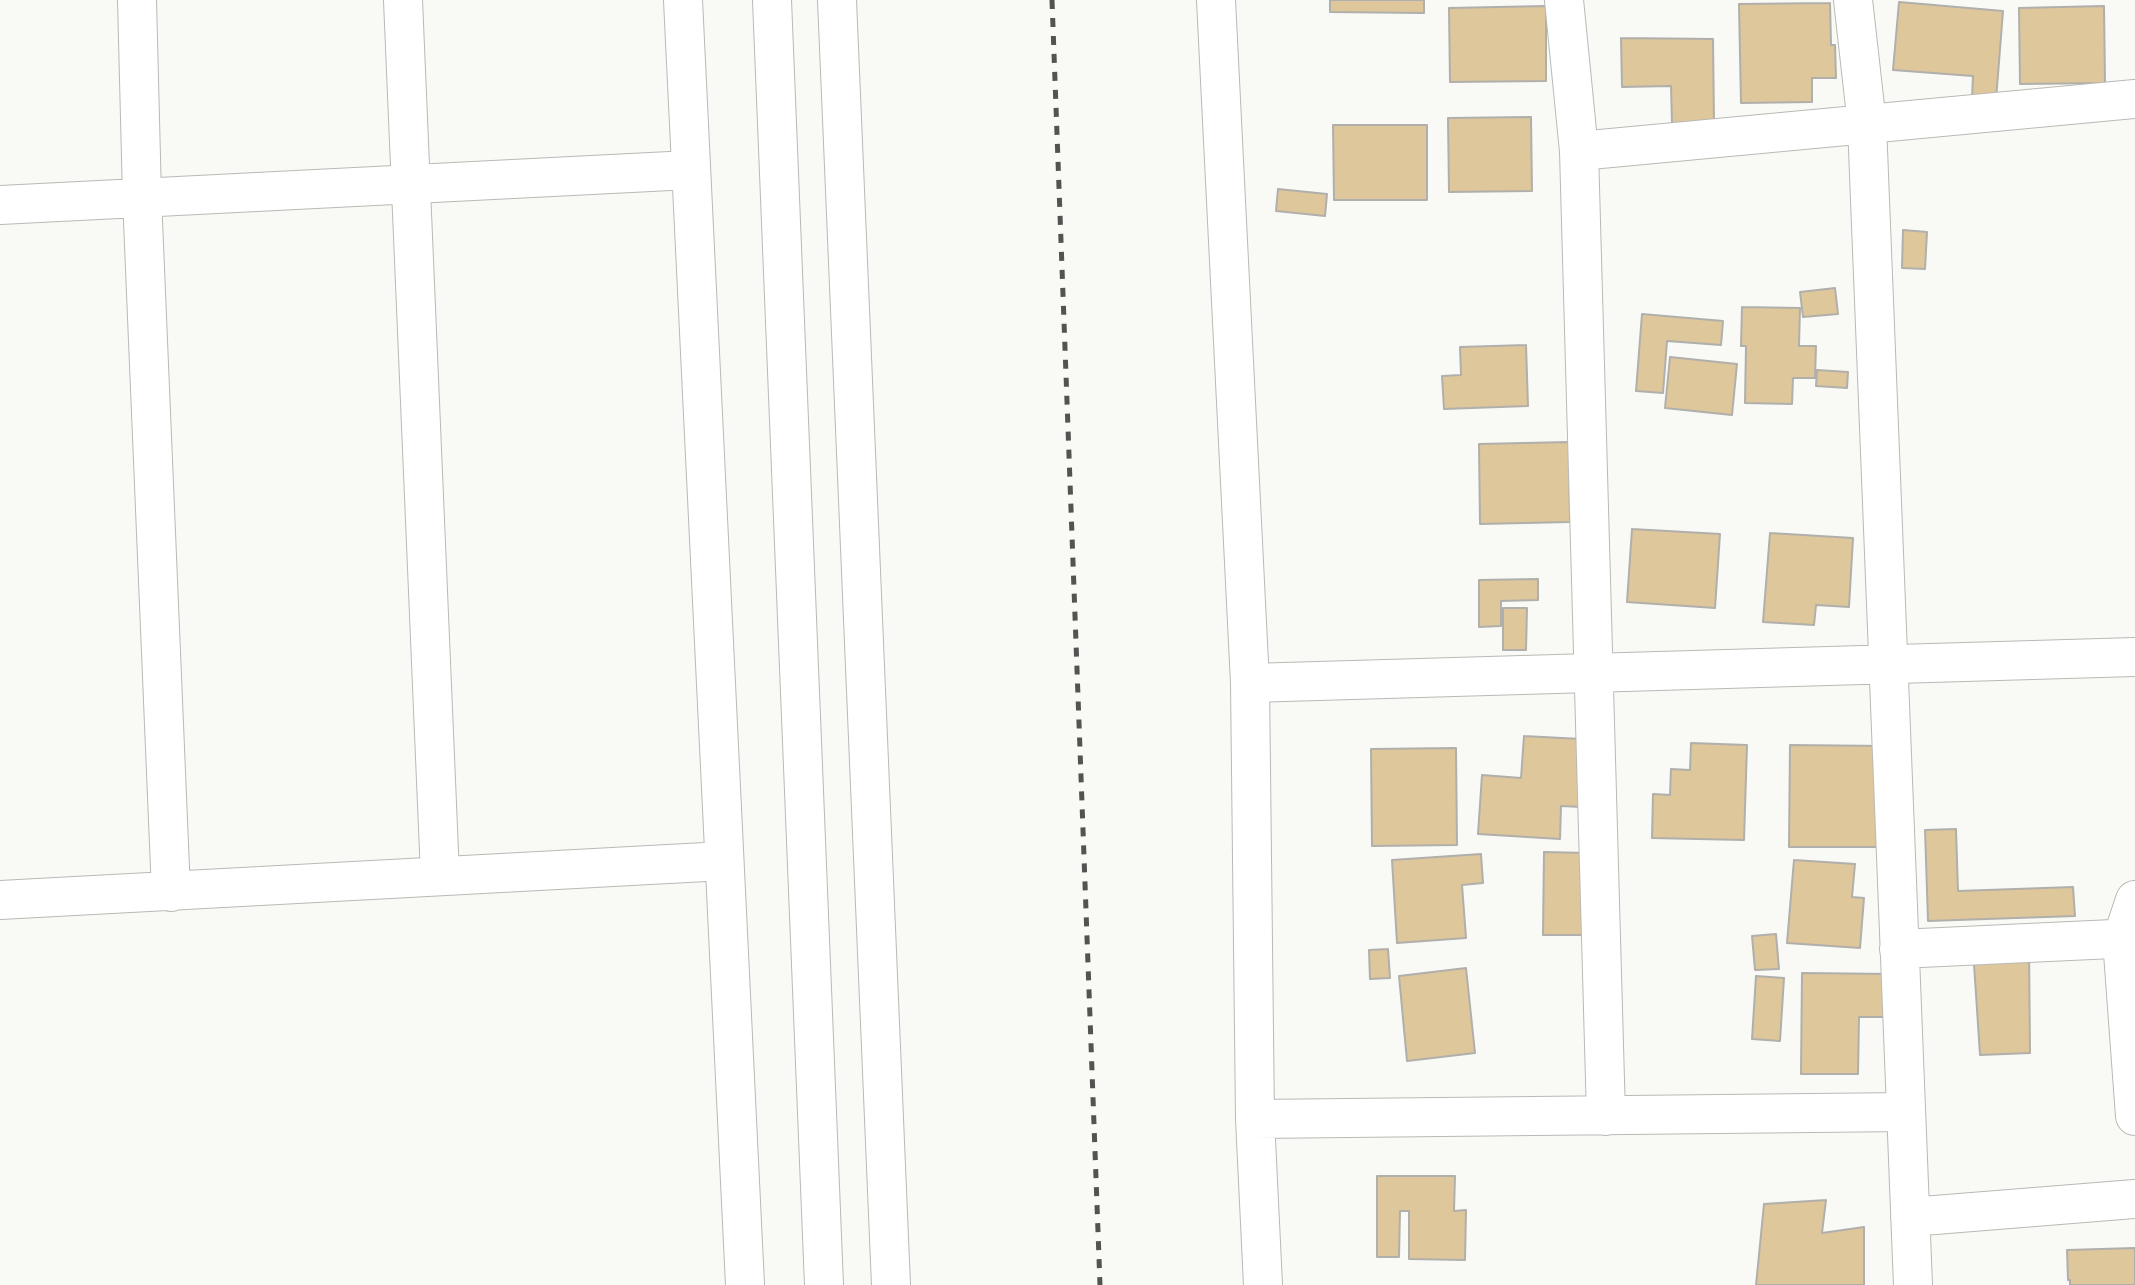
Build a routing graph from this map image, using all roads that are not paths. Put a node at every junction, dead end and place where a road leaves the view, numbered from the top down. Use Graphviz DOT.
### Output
graph roads {
  1 [pos="137,0"];
  2 [pos="403,0"];
  3 [pos="683,0"];
  4 [pos="772,0"];
  5 [pos="837,0"];
  6 [pos="1216,0"];
  7 [pos="1564,0"];
  8 [pos="1853,0"];
  9 [pos="2135,99"];
  10 [pos="1867,124"];
  11 [pos="1579,150"];
  12 [pos="690,170"];
  13 [pos="411,184"];
  14 [pos="142,197"];
  15 [pos="0,205"];
  16 [pos="2135,657"];
  17 [pos="1887,664"];
  18 [pos="1595,673"];
  19 [pos="1250,683"];
  20 [pos="724,861"];
  21 [pos="440,875"];
  22 [pos="171,892"];
  23 [pos="0,900"];
  24 [pos="2135,900"];
  25 [pos="2129,939"];
  26 [pos="1899,949"];
  27 [pos="1906,1112"];
  28 [pos="1606,1116"];
  29 [pos="2135,1116"];
  30 [pos="1255,1119"];
  31 [pos="2135,1199"];
  32 [pos="1910,1217"];
  33 [pos="746,1285"];
  34 [pos="824,1285"];
  35 [pos="891,1285"];
  36 [pos="1263,1285"];
  37 [pos="1913,1285"];
  1 -- 14 [label="street"];
  2 -- 13 [label="street"];
  3 -- 12 [label="street"];
  4 -- 34 [label="street"];
  5 -- 35 [label="street"];
  6 -- 19 [label="street"];
  7 -- 11 [label="street"];
  8 -- 10 [label="street"];
  9 -- 10 [label="street"];
  10 -- 11 [label="street"];
  10 -- 17 [label="street"];
  11 -- 18 [label="street"];
  12 -- 13 [label="street"];
  12 -- 20 [label="street"];
  13 -- 14 [label="street"];
  13 -- 21 [label="street"];
  14 -- 15 [label="street"];
  14 -- 22 [label="street"];
  16 -- 17 [label="street"];
  17 -- 18 [label="street"];
  17 -- 26 [label="street"];
  18 -- 19 [label="street"];
  18 -- 28 [label="street"];
  19 -- 30 [label="street"];
  20 -- 21 [label="street"];
  20 -- 33 [label="street"];
  21 -- 22 [label="street"];
  22 -- 23 [label="street"];
  24 -- 25 [label="street"];
  25 -- 26 [label="street"];
  25 -- 29 [label="street"];
  26 -- 27 [label="street"];
  27 -- 28 [label="street"];
  27 -- 32 [label="street"];
  28 -- 30 [label="street"];
  30 -- 36 [label="street"];
  31 -- 32 [label="street"];
  32 -- 37 [label="street"];
}
